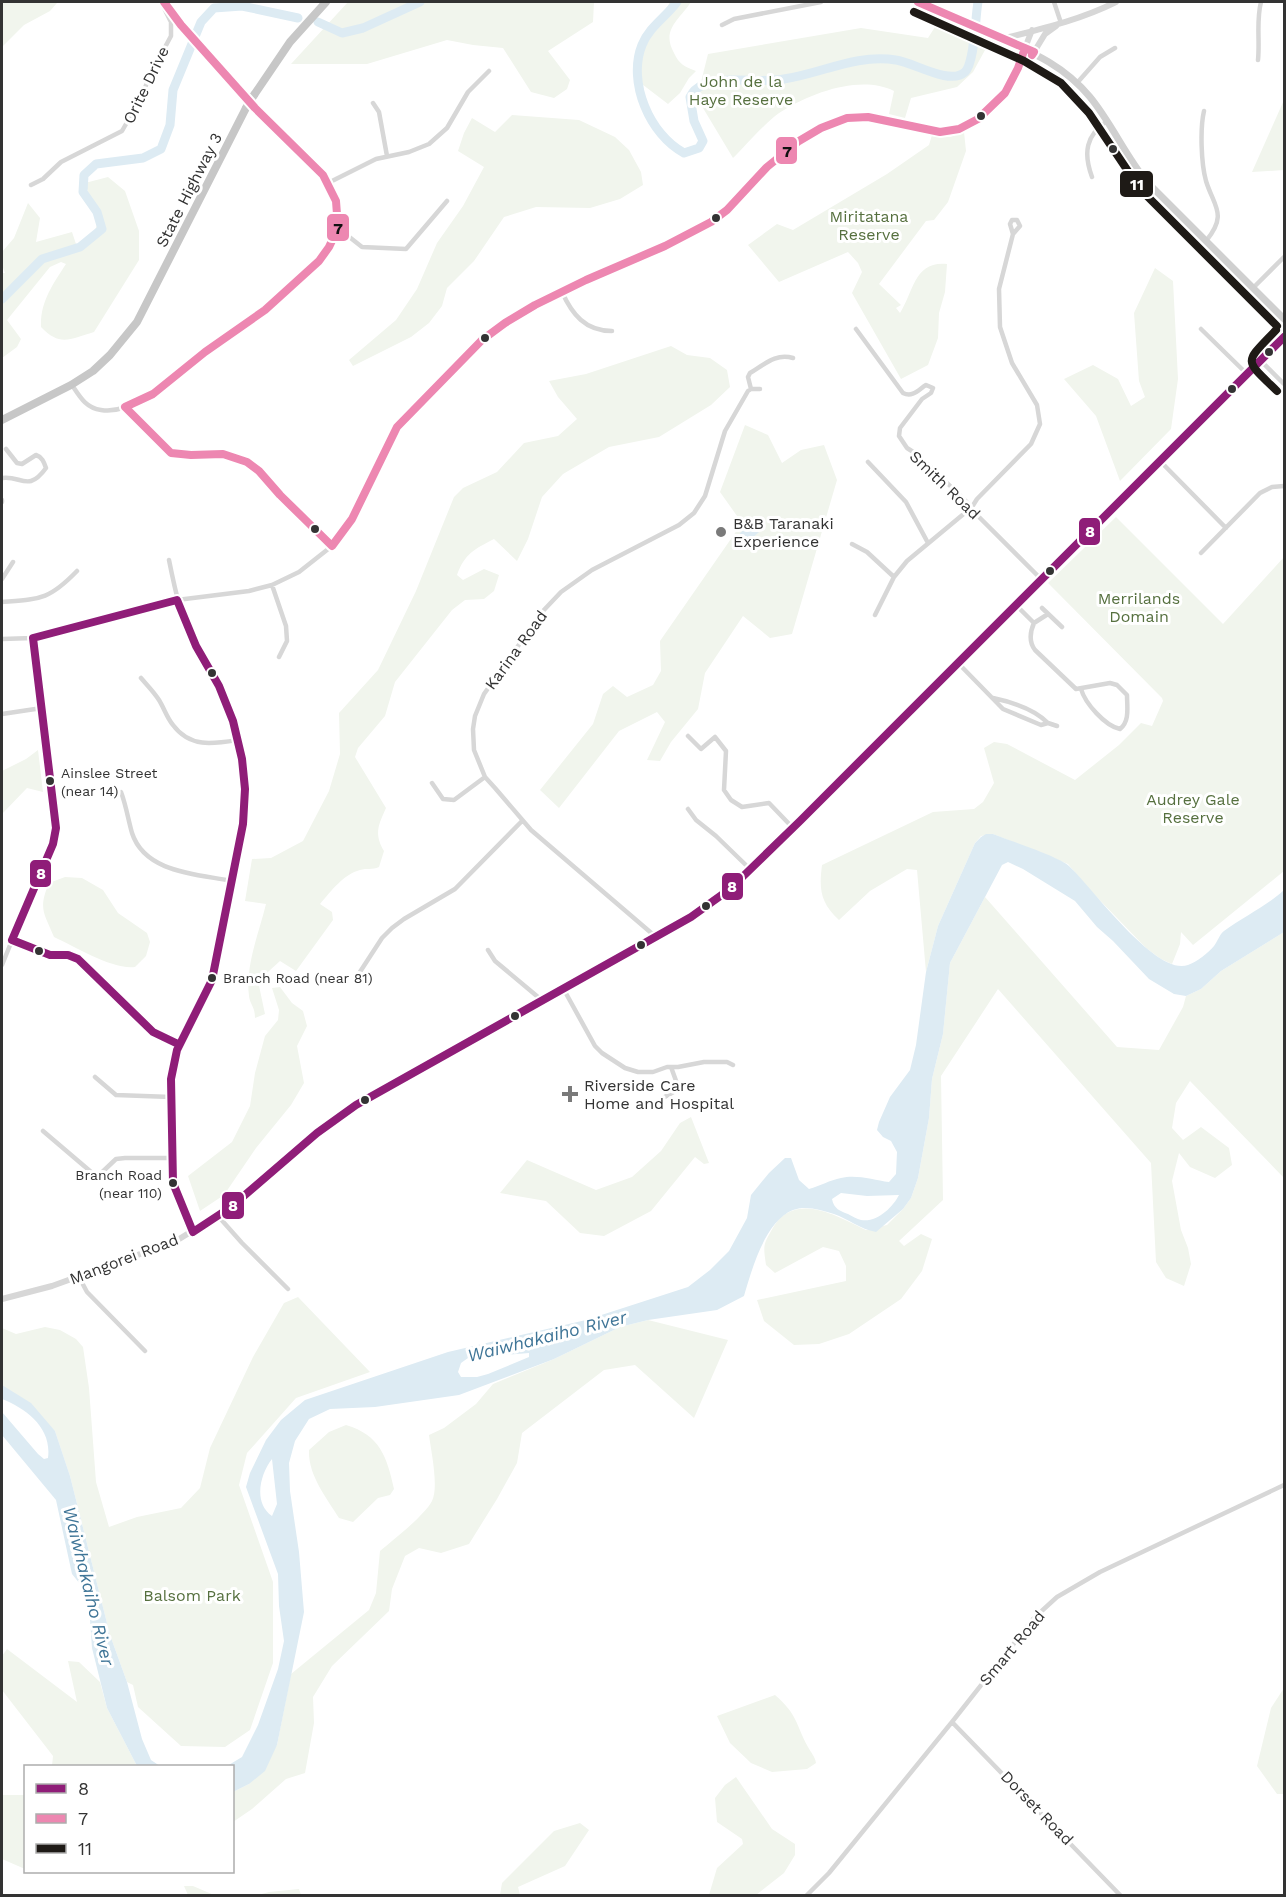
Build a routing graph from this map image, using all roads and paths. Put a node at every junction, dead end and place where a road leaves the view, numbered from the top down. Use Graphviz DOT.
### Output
graph roads {
  1 [pos="164,2"];
  2 [pos="326,2"];
  3 [pos="821,2"];
  4 [pos="918,2"];
  5 [pos="1054,2"];
  6 [pos="1116,2"];
  7 [pos="1261,2"];
  8 [pos="790,4"];
  9 [pos="168,7"];
  10 [pos="1059,24"];
  11 [pos="722,25"];
  12 [pos="1032,30"];
  13 [pos="1002,39"];
  14 [pos="1025,48"];
  15 [pos="1115,48"];
  16 [pos="1034,52"];
  17 [pos="1258,60"];
  18 [pos="1018,68"];
  19 [pos="489,71"];
  20 [pos="1077,83"];
  21 [pos="373,103"];
  22 [pos="1204,111"];
  23 [pos="1107,121"];
  24 [pos="387,156"];
  25 [pos="1092,177"];
  26 [pos="328,183"];
  27 [pos="31,185"];
  28 [pos="447,201"];
  29 [pos="338,228"];
  30 [pos="1013,234"];
  31 [pos="1206,241"];
  32 [pos="1284,256"];
  33 [pos="1253,288"];
  34 [pos="562,292"];
  35 [pos="1284,320"];
  36 [pos="856,329"];
  37 [pos="1201,329"];
  38 [pos="612,331"];
  39 [pos="1284,337"];
  40 [pos="793,358"];
  41 [pos="1261,361"];
  42 [pos="1246,374"];
  43 [pos="1284,384"];
  44 [pos="71,385"];
  45 [pos="750,389"];
  46 [pos="760,390"];
  47 [pos="125,407"];
  48 [pos="2,420"];
  49 [pos="6,449"];
  50 [pos="1160,461"];
  51 [pos="868,462"];
  52 [pos="2,478"];
  53 [pos="1284,486"];
  54 [pos="972,507"];
  55 [pos="1226,528"];
  56 [pos="928,543"];
  57 [pos="852,544"];
  58 [pos="333,546"];
  59 [pos="1201,553"];
  60 [pos="169,560"];
  61 [pos="13,562"];
  62 [pos="77,571"];
  63 [pos="894,578"];
  64 [pos="2,579"];
  65 [pos="1041,579"];
  66 [pos="272,585"];
  67 [pos="177,600"];
  68 [pos="2,602"];
  69 [pos="1016,605"];
  70 [pos="1042,608"];
  71 [pos="1048,614"];
  72 [pos="875,615"];
  73 [pos="1034,623"];
  74 [pos="1062,627"];
  75 [pos="33,638"];
  76 [pos="2,639"];
  77 [pos="279,657"];
  78 [pos="958,663"];
  79 [pos="141,678"];
  80 [pos="1082,688"];
  81 [pos="993,698"];
  82 [pos="42,708"];
  83 [pos="2,714"];
  84 [pos="1048,723"];
  85 [pos="1057,726"];
  86 [pos="688,736"];
  87 [pos="238,740"];
  88 [pos="485,777"];
  89 [pos="432,783"];
  90 [pos="121,792"];
  91 [pos="688,808"];
  92 [pos="522,821"];
  93 [pos="793,828"];
  94 [pos="751,870"];
  95 [pos="232,881"];
  96 [pos="656,936"];
  97 [pos="12,940"];
  98 [pos="488,950"];
  99 [pos="2,965"];
  100 [pos="356,978"];
  101 [pos="563,988"];
  102 [pos="539,1001"];
  103 [pos="178,1044"];
  104 [pos="733,1065"];
  105 [pos="671,1067"];
  106 [pos="95,1077"];
  107 [pos="171,1097"];
  108 [pos="661,1099"];
  109 [pos="43,1131"];
  110 [pos="172,1158"];
  111 [pos="218,1216"];
  112 [pos="193,1232"];
  113 [pos="79,1277"];
  114 [pos="288,1289"];
  115 [pos="2,1299"];
  116 [pos="145,1351"];
  117 [pos="1284,1485"];
  118 [pos="952,1722"];
  119 [pos="806,1896"];
  120 [pos="1121,1896"];
  1 -- 9 [label="street"];
  2 -- 44 [label="highway, State Highway 3, bridge"];
  3 -- 8 [label="street"];
  4 -- 13 [label="main road"];
  5 -- 10 [label="street"];
  6 -- 10 [label="street"];
  7 -- 17 [label="street"];
  8 -- 11 [label="street"];
  9 -- 26 [label="street"];
  9 -- 27 [label="street, Orite Drive"];
  10 -- 12 [label="street"];
  10 -- 16 [label="street"];
  12 -- 13 [label="street"];
  12 -- 14 [label="street"];
  13 -- 14 [label="main road"];
  14 -- 16 [label="main road"];
  14 -- 18 [label="street"];
  15 -- 20 [label="street"];
  16 -- 18 [label="street"];
  16 -- 20 [label="main road"];
  18 -- 34 [label="street"];
  19 -- 24 [label="street"];
  20 -- 23 [label="main road"];
  21 -- 24 [label="street"];
  22 -- 31 [label="street"];
  23 -- 25 [label="street"];
  23 -- 31 [label="main road"];
  24 -- 26 [label="street"];
  26 -- 29 [label="street"];
  28 -- 29 [label="street"];
  29 -- 47 [label="street"];
  30 -- 54 [label="street"];
  31 -- 33 [label="main road"];
  32 -- 33 [label="street"];
  33 -- 35 [label="main road"];
  34 -- 38 [label="street"];
  34 -- 58 [label="street"];
  36 -- 54 [label="street, Smith Road"];
  37 -- 42 [label="street"];
  39 -- 41 [label="street, Mangorei Road"];
  40 -- 45 [label="street, Karina Road"];
  41 -- 42 [label="street, Mangorei Road"];
  41 -- 43 [label="street"];
  42 -- 50 [label="street, Mangorei Road"];
  44 -- 47 [label="street"];
  44 -- 48 [label="highway, State Highway 3"];
  45 -- 46 [label="street"];
  45 -- 88 [label="street, Karina Road"];
  47 -- 58 [label="street"];
  49 -- 52 [label="street"];
  50 -- 55 [label="street"];
  50 -- 65 [label="street, Mangorei Road"];
  51 -- 56 [label="street"];
  53 -- 55 [label="street"];
  54 -- 56 [label="street"];
  54 -- 65 [label="street, Smith Road"];
  55 -- 59 [label="street"];
  56 -- 63 [label="street"];
  57 -- 63 [label="street"];
  58 -- 66 [label="street"];
  60 -- 67 [label="street"];
  61 -- 64 [label="street"];
  62 -- 68 [label="street"];
  63 -- 72 [label="street"];
  65 -- 69 [label="street, Mangorei Road"];
  66 -- 67 [label="street"];
  66 -- 77 [label="street"];
  67 -- 75 [label="street"];
  67 -- 87 [label="street"];
  69 -- 73 [label="street"];
  69 -- 78 [label="street, Mangorei Road"];
  70 -- 71 [label="street"];
  71 -- 73 [label="street"];
  71 -- 74 [label="street"];
  73 -- 80 [label="street"];
  75 -- 76 [label="street"];
  75 -- 82 [label="street"];
  78 -- 81 [label="street"];
  78 -- 93 [label="street, Mangorei Road"];
  79 -- 87 [label="street"];
  80 -- 80 [label="street"];
  81 -- 84 [label="street"];
  81 -- 84 [label="street"];
  82 -- 83 [label="street"];
  82 -- 97 [label="street"];
  84 -- 85 [label="street"];
  86 -- 93 [label="street"];
  87 -- 95 [label="street"];
  88 -- 89 [label="street"];
  88 -- 92 [label="street, Karina Road"];
  90 -- 95 [label="street"];
  91 -- 94 [label="street"];
  92 -- 96 [label="street, Karina Road"];
  92 -- 100 [label="street"];
  93 -- 94 [label="street, Mangorei Road"];
  94 -- 96 [label="street, Mangorei Road"];
  95 -- 103 [label="street"];
  96 -- 101 [label="street, Mangorei Road"];
  97 -- 99 [label="street"];
  97 -- 103 [label="street"];
  98 -- 102 [label="street"];
  101 -- 102 [label="street, Mangorei Road"];
  101 -- 105 [label="street"];
  102 -- 111 [label="street, Mangorei Road"];
  103 -- 107 [label="street"];
  104 -- 105 [label="street"];
  105 -- 108 [label="street"];
  106 -- 107 [label="street"];
  107 -- 110 [label="street"];
  109 -- 110 [label="street"];
  110 -- 112 [label="street"];
  111 -- 112 [label="street, Mangorei Road"];
  111 -- 114 [label="street"];
  112 -- 113 [label="street, Mangorei Road"];
  113 -- 115 [label="street, Mangorei Road"];
  113 -- 116 [label="street"];
  117 -- 118 [label="street, Smart Road"];
  118 -- 119 [label="street, Smart Road"];
  118 -- 120 [label="street, Dorset Road"];
}
